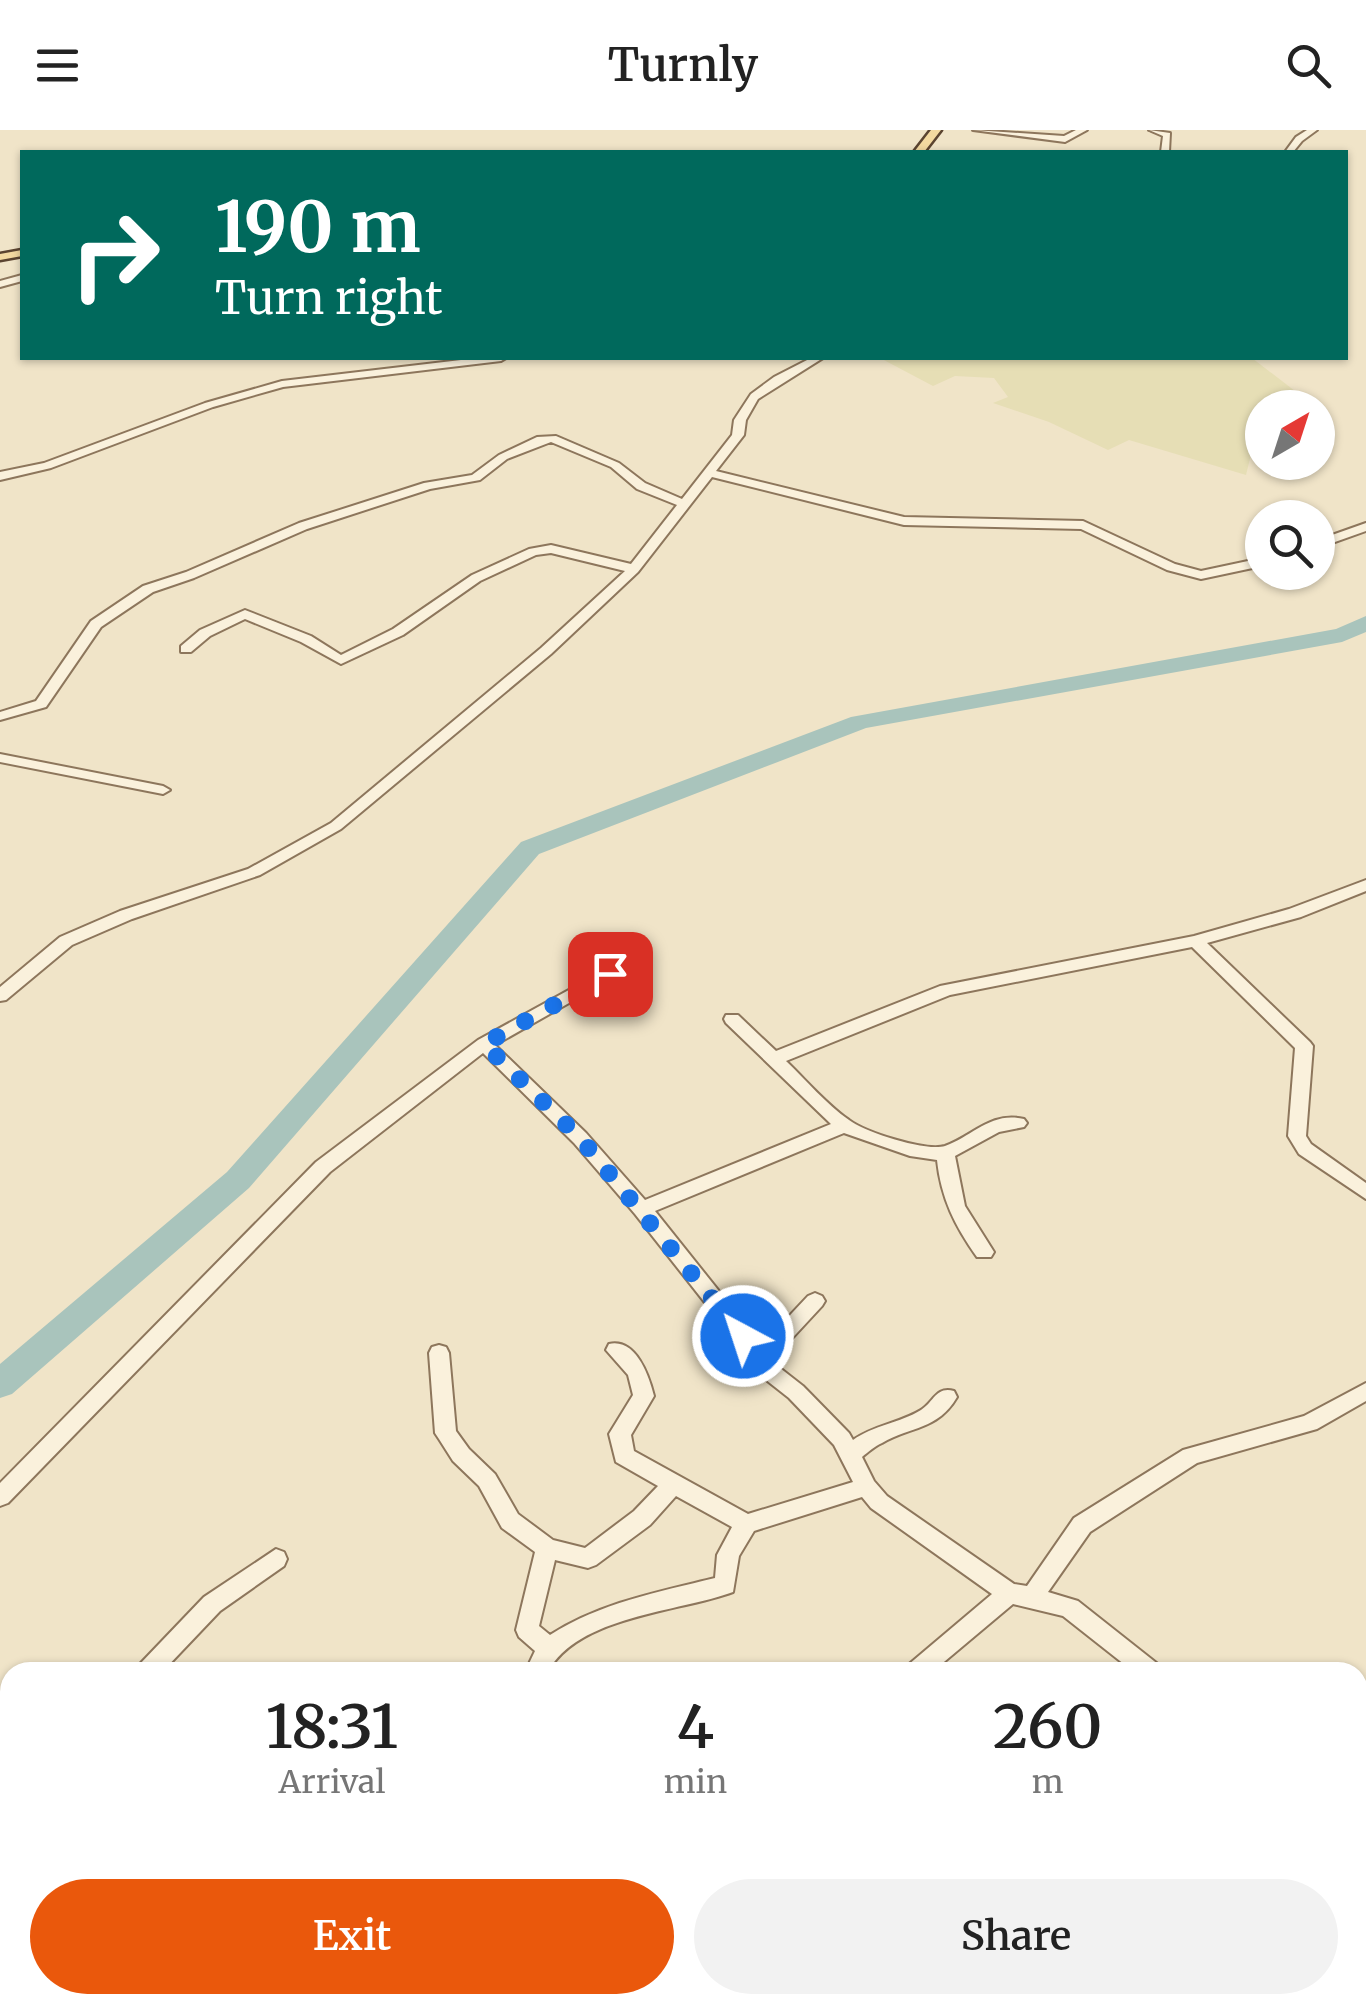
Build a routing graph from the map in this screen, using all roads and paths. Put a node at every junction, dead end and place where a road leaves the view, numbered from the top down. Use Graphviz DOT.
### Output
graph roads {
  1 [pos="936,130"];
  2 [pos="977,130"];
  3 [pos="1082,130"];
  4 [pos="1152,130"];
  5 [pos="1313,130"];
  6 [pos="921,150"];
  7 [pos="1165,150"];
  8 [pos="1290,150"];
  9 [pos="483,360"];
  10 [pos="815,360"];
  11 [pos="710,473"];
  12 [pos="0,476"];
  13 [pos="685,504"];
  14 [pos="1366,527"];
  15 [pos="1335,538"];
  16 [pos="1245,566"];
  17 [pos="634,569"];
  18 [pos="186,649"];
  19 [pos="0,716"];
  20 [pos="0,758"];
  21 [pos="163,790"];
  22 [pos="1366,885"];
  23 [pos="1195,941"];
  24 [pos="642,957"];
  25 [pos="0,996"];
  26 [pos="732,1019"];
  27 [pos="484,1044"];
  28 [pos="774,1059"];
  29 [pos="1018,1123"];
  30 [pos="844,1126"];
  31 [pos="946,1153"];
  32 [pos="1366,1192"];
  33 [pos="642,1209"];
  34 [pos="984,1252"];
  35 [pos="814,1301"];
  36 [pos="616,1350"];
  37 [pos="439,1354"];
  38 [pos="758,1362"];
  39 [pos="1366,1391"];
  40 [pos="946,1397"];
  41 [pos="850,1454"];
  42 [pos="672,1486"];
  43 [pos="866,1487"];
  44 [pos="0,1498"];
  45 [pos="746,1524"];
  46 [pos="547,1548"];
  47 [pos="276,1559"];
  48 [pos="1020,1595"];
  49 [pos="549,1648"];
  50 [pos="156,1662"];
  51 [pos="541,1662"];
  52 [pos="932,1662"];
  53 [pos="1138,1662"];
  1 -- 6 [label="main road"];
  2 -- 3 [label="street"];
  4 -- 7 [label="street"];
  5 -- 8 [label="street"];
  9 -- 12 [label="street"];
  10 -- 11 [label="street"];
  11 -- 13 [label="street"];
  11 -- 16 [label="street"];
  13 -- 17 [label="street"];
  13 -- 19 [label="street"];
  14 -- 15 [label="street"];
  17 -- 18 [label="street"];
  17 -- 25 [label="street"];
  20 -- 21 [label="street"];
  22 -- 23 [label="street"];
  23 -- 28 [label="street"];
  23 -- 32 [label="street"];
  24 -- 27 [label="street"];
  26 -- 28 [label="street"];
  27 -- 33 [label="street"];
  27 -- 44 [label="street"];
  28 -- 30 [label="street"];
  29 -- 31 [label="street"];
  30 -- 31 [label="street"];
  30 -- 33 [label="street"];
  31 -- 34 [label="street"];
  33 -- 38 [label="street"];
  35 -- 38 [label="street"];
  36 -- 42 [label="street"];
  37 -- 46 [label="street"];
  38 -- 41 [label="street"];
  39 -- 48 [label="street"];
  40 -- 41 [label="street"];
  41 -- 43 [label="street"];
  42 -- 45 [label="street"];
  42 -- 46 [label="street"];
  43 -- 45 [label="street"];
  43 -- 48 [label="street"];
  45 -- 49 [label="street"];
  46 -- 49 [label="street"];
  47 -- 50 [label="street"];
  48 -- 52 [label="street"];
  48 -- 53 [label="street"];
  49 -- 51 [label="street"];
}
